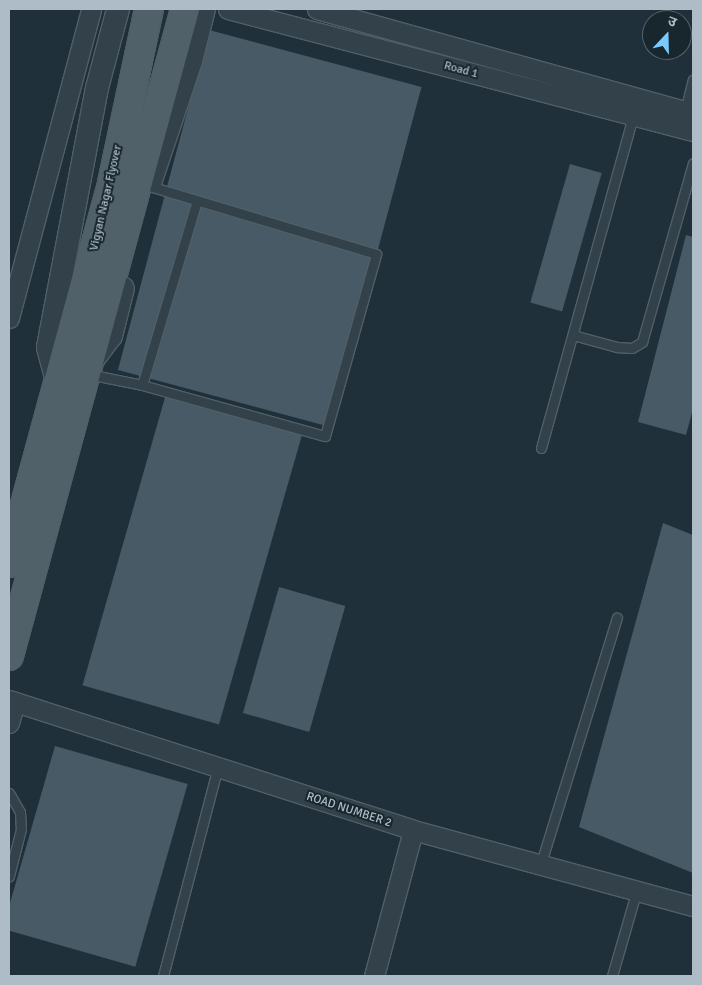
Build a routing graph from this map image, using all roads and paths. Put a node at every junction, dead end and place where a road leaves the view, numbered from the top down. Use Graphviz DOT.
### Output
graph roads {
  1 [pos="91,9"];
  2 [pos="118,9"];
  3 [pos="149,9"];
  4 [pos="185,9"];
  5 [pos="204,9"];
  6 [pos="228,9"];
  7 [pos="317,9"];
  8 [pos="693,80"];
  9 [pos="689,112"];
  10 [pos="634,116"];
  11 [pos="693,131"];
  12 [pos="693,163"];
  13 [pos="149,186"];
  14 [pos="197,201"];
  15 [pos="9,318"];
  16 [pos="573,335"];
  17 [pos="86,370"];
  18 [pos="142,385"];
  19 [pos="58,386"];
  20 [pos="541,448"];
  21 [pos="18,503"];
  22 [pos="9,563"];
  23 [pos="617,618"];
  24 [pos="9,656"];
  25 [pos="12,701"];
  26 [pos="9,723"];
  27 [pos="218,767"];
  28 [pos="9,793"];
  29 [pos="413,830"];
  30 [pos="540,866"];
  31 [pos="9,876"];
  32 [pos="636,893"];
  33 [pos="693,906"];
  34 [pos="163,976"];
  35 [pos="374,976"];
  36 [pos="612,976"];
  1 -- 15 [label="street"];
  2 -- 19 [label="street"];
  3 -- 19 [label="main road, Vigyan Nagar Flyover"];
  4 -- 17 [label="main road, Vigyan Nagar Flyover"];
  5 -- 13 [label="street"];
  6 -- 10 [label="street, Road 1"];
  7 -- 9 [label="street, Road 1"];
  8 -- 9 [label="lane"];
  10 -- 11 [label="street, Road 1"];
  10 -- 16 [label="lane"];
  12 -- 16 [label="lane"];
  13 -- 14 [label="lane"];
  13 -- 17 [label="street"];
  14 -- 18 [label="lane"];
  14 -- 18 [label="lane"];
  16 -- 20 [label="lane"];
  17 -- 18 [label="lane"];
  17 -- 24 [label="main road, Vigyan Nagar Flyover"];
  19 -- 21 [label="main road, Vigyan Nagar Flyover"];
  21 -- 22 [label="main road, Vigyan Nagar Flyover"];
  23 -- 30 [label="lane"];
  25 -- 26 [label="street"];
  25 -- 27 [label="street, ROAD NUMBER 2"];
  27 -- 29 [label="street, ROAD NUMBER 2"];
  27 -- 34 [label="lane"];
  28 -- 31 [label="lane"];
  29 -- 30 [label="street, ROAD NUMBER 2"];
  29 -- 35 [label="street"];
  30 -- 32 [label="street, ROAD NUMBER 2"];
  32 -- 33 [label="street, ROAD NUMBER 2"];
  32 -- 36 [label="lane"];
}
